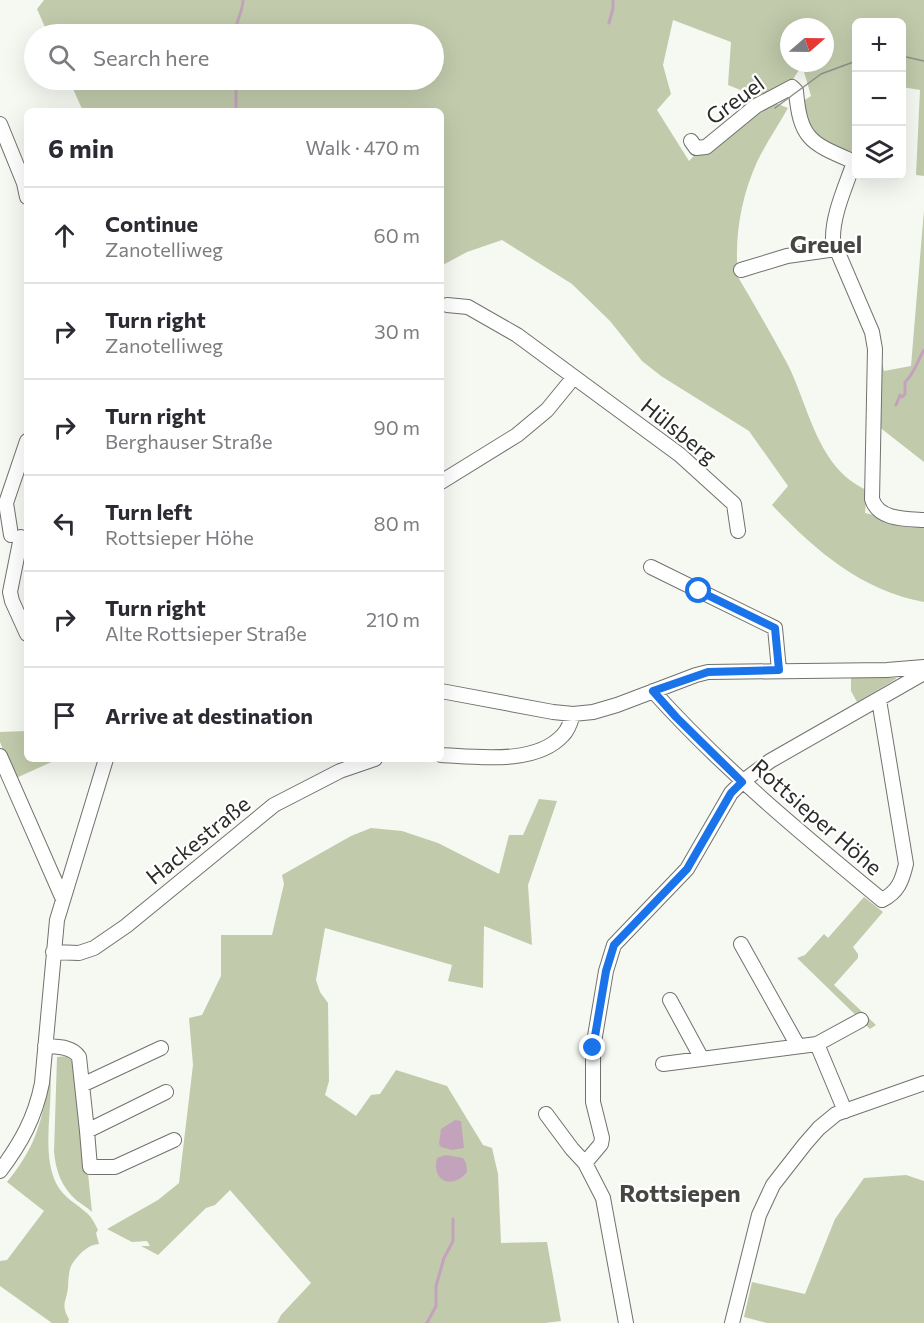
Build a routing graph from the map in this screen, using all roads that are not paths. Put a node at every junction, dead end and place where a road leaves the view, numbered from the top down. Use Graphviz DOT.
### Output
graph roads {
  1 [pos="0,124"];
  2 [pos="691,141"];
  3 [pos="24,183"];
  4 [pos="836,249"];
  5 [pos="741,270"];
  6 [pos="447,304"];
  7 [pos="574,377"];
  8 [pos="24,450"];
  9 [pos="444,480"];
  10 [pos="924,520"];
  11 [pos="738,531"];
  12 [pos="15,537"];
  13 [pos="651,567"];
  14 [pos="24,627"];
  15 [pos="924,667"];
  16 [pos="779,670"];
  17 [pos="924,673"];
  18 [pos="653,691"];
  19 [pos="444,692"];
  20 [pos="879,700"];
  21 [pos="573,714"];
  22 [pos="444,755"];
  23 [pos="0,756"];
  24 [pos="102,762"];
  25 [pos="366,762"];
  26 [pos="3,771"];
  27 [pos="742,782"];
  28 [pos="62,897"];
  29 [pos="741,944"];
  30 [pos="53,952"];
  31 [pos="670,1000"];
  32 [pos="861,1020"];
  33 [pos="816,1044"];
  34 [pos="45,1046"];
  35 [pos="798,1046"];
  36 [pos="161,1048"];
  37 [pos="702,1059"];
  38 [pos="663,1064"];
  39 [pos="924,1083"];
  40 [pos="82,1085"];
  41 [pos="166,1092"];
  42 [pos="845,1111"];
  43 [pos="546,1114"];
  44 [pos="87,1131"];
  45 [pos="174,1140"];
  46 [pos="585,1163"];
  47 [pos="0,1171"];
  48 [pos="626,1323"];
  49 [pos="732,1323"];
  1 -- 3 [label="street"];
  2 -- 4 [label="street, Greuel"];
  4 -- 5 [label="street"];
  4 -- 10 [label="street, Greuel"];
  6 -- 7 [label="street, Hülsberg"];
  7 -- 9 [label="street"];
  7 -- 11 [label="street, Hülsberg"];
  8 -- 12 [label="street"];
  12 -- 14 [label="street"];
  13 -- 16 [label="street"];
  15 -- 16 [label="street"];
  16 -- 18 [label="street"];
  17 -- 20 [label="street"];
  18 -- 21 [label="street"];
  18 -- 27 [label="street, Rottsieper Höhe"];
  19 -- 21 [label="street"];
  20 -- 27 [label="street"];
  20 -- 27 [label="street, Rottsieper Höhe"];
  21 -- 22 [label="street"];
  23 -- 26 [label="street"];
  24 -- 28 [label="street"];
  25 -- 30 [label="street, Hackestraße"];
  26 -- 28 [label="street"];
  27 -- 46 [label="street"];
  28 -- 30 [label="street"];
  29 -- 35 [label="street"];
  30 -- 34 [label="street"];
  31 -- 37 [label="street"];
  32 -- 33 [label="street"];
  33 -- 35 [label="street"];
  33 -- 42 [label="street"];
  34 -- 40 [label="street"];
  34 -- 47 [label="street"];
  35 -- 37 [label="street"];
  36 -- 40 [label="street"];
  37 -- 38 [label="street"];
  39 -- 42 [label="street"];
  40 -- 44 [label="street"];
  41 -- 44 [label="street"];
  42 -- 49 [label="street"];
  43 -- 46 [label="street"];
  44 -- 45 [label="street"];
  46 -- 48 [label="street"];
}
